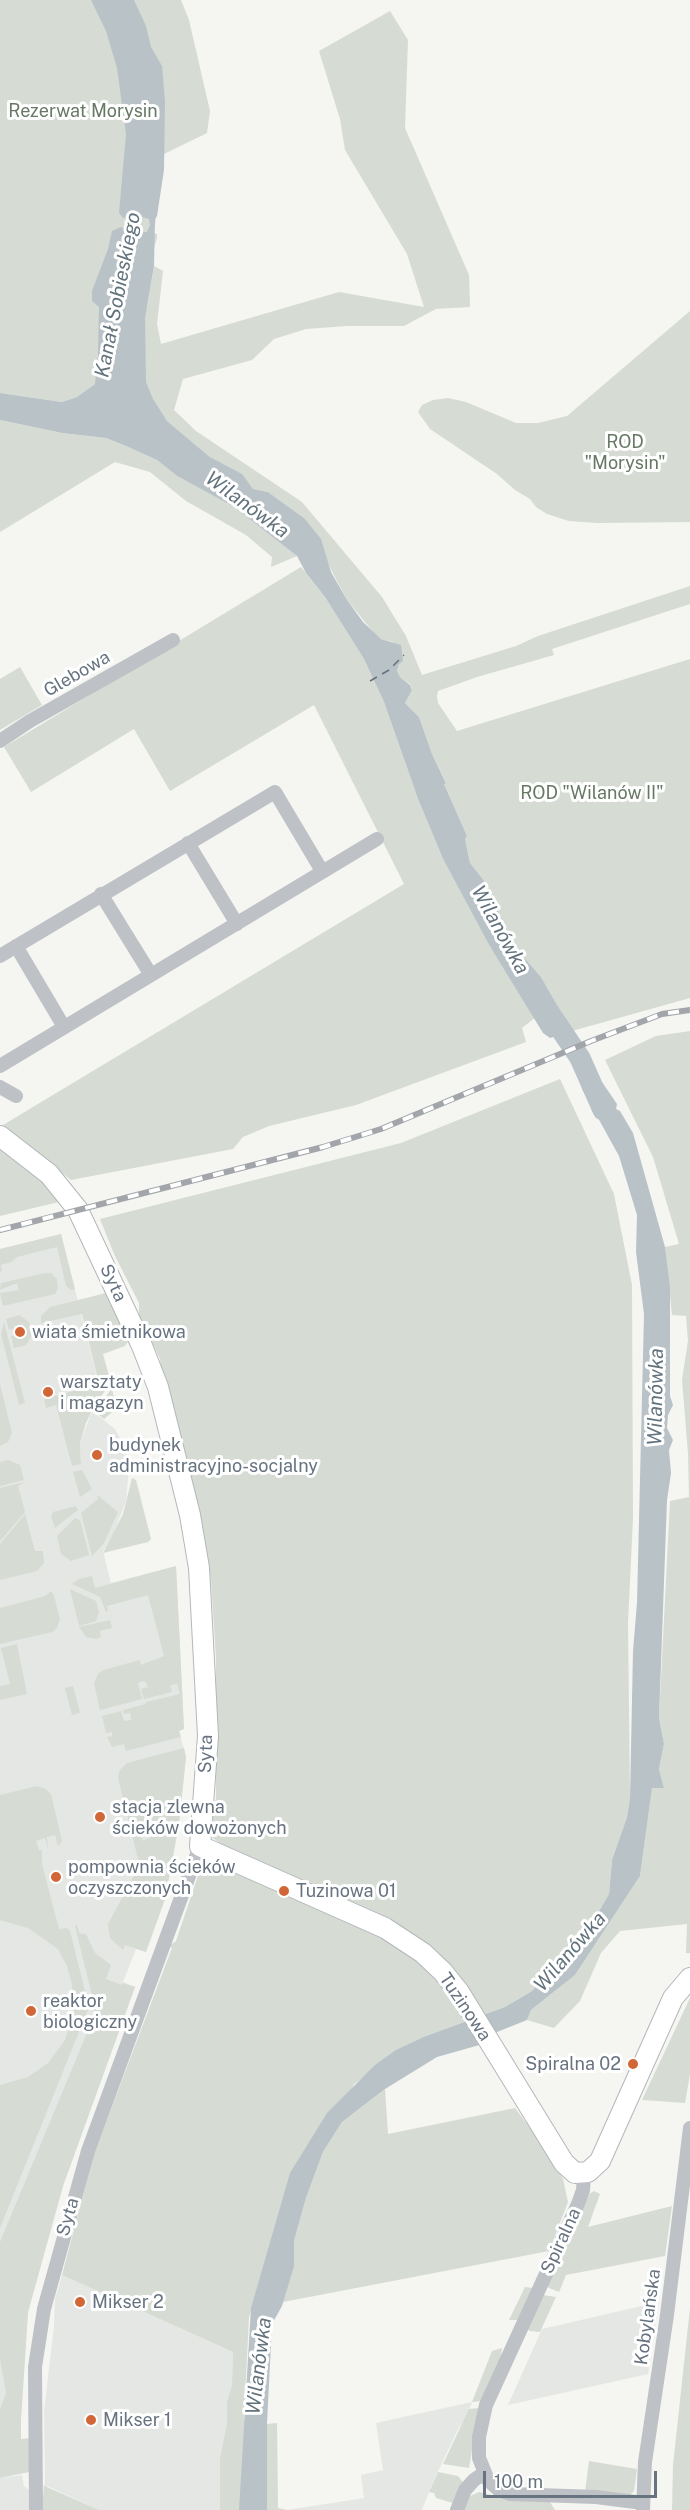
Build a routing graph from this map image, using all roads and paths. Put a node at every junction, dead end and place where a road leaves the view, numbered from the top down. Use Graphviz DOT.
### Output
graph roads {
  1 [pos="173,640"];
  2 [pos="0,741"];
  3 [pos="377,839"];
  4 [pos="188,843"];
  5 [pos="322,871"];
  6 [pos="101,894"];
  7 [pos="237,924"];
  8 [pos="16,946"];
  9 [pos="0,956"];
  10 [pos="151,975"];
  11 [pos="64,1027"];
  12 [pos="0,1066"];
  13 [pos="0,1087"];
  14 [pos="16,1096"];
  15 [pos="0,1136"];
  16 [pos="201,1846"];
  17 [pos="690,1978"];
  18 [pos="690,2128"];
  19 [pos="584,2174"];
  20 [pos="484,2474"];
  21 [pos="562,2496"];
  22 [pos="643,2506"];
  23 [pos="36,2510"];
  24 [pos="457,2510"];
  25 [pos="561,2510"];
  1 -- 2 [label="street, Glebowa"];
  3 -- 5 [label="street"];
  4 -- 5 [label="street"];
  4 -- 6 [label="street"];
  4 -- 7 [label="street"];
  5 -- 7 [label="street"];
  6 -- 8 [label="street"];
  6 -- 10 [label="street"];
  7 -- 10 [label="street"];
  8 -- 9 [label="street"];
  8 -- 11 [label="street"];
  10 -- 11 [label="street"];
  11 -- 12 [label="street"];
  13 -- 14 [label="street"];
  15 -- 16 [label="street, Syta"];
  16 -- 19 [label="street, Tuzinowa"];
  16 -- 23 [label="street, Syta"];
  17 -- 19 [label="street"];
  18 -- 22 [label="street, Kobylańska"];
  19 -- 20 [label="street, Spiralna"];
  20 -- 21 [label="street"];
  20 -- 24 [label="street"];
  21 -- 22 [label="street"];
  21 -- 25 [label="street"];
}
